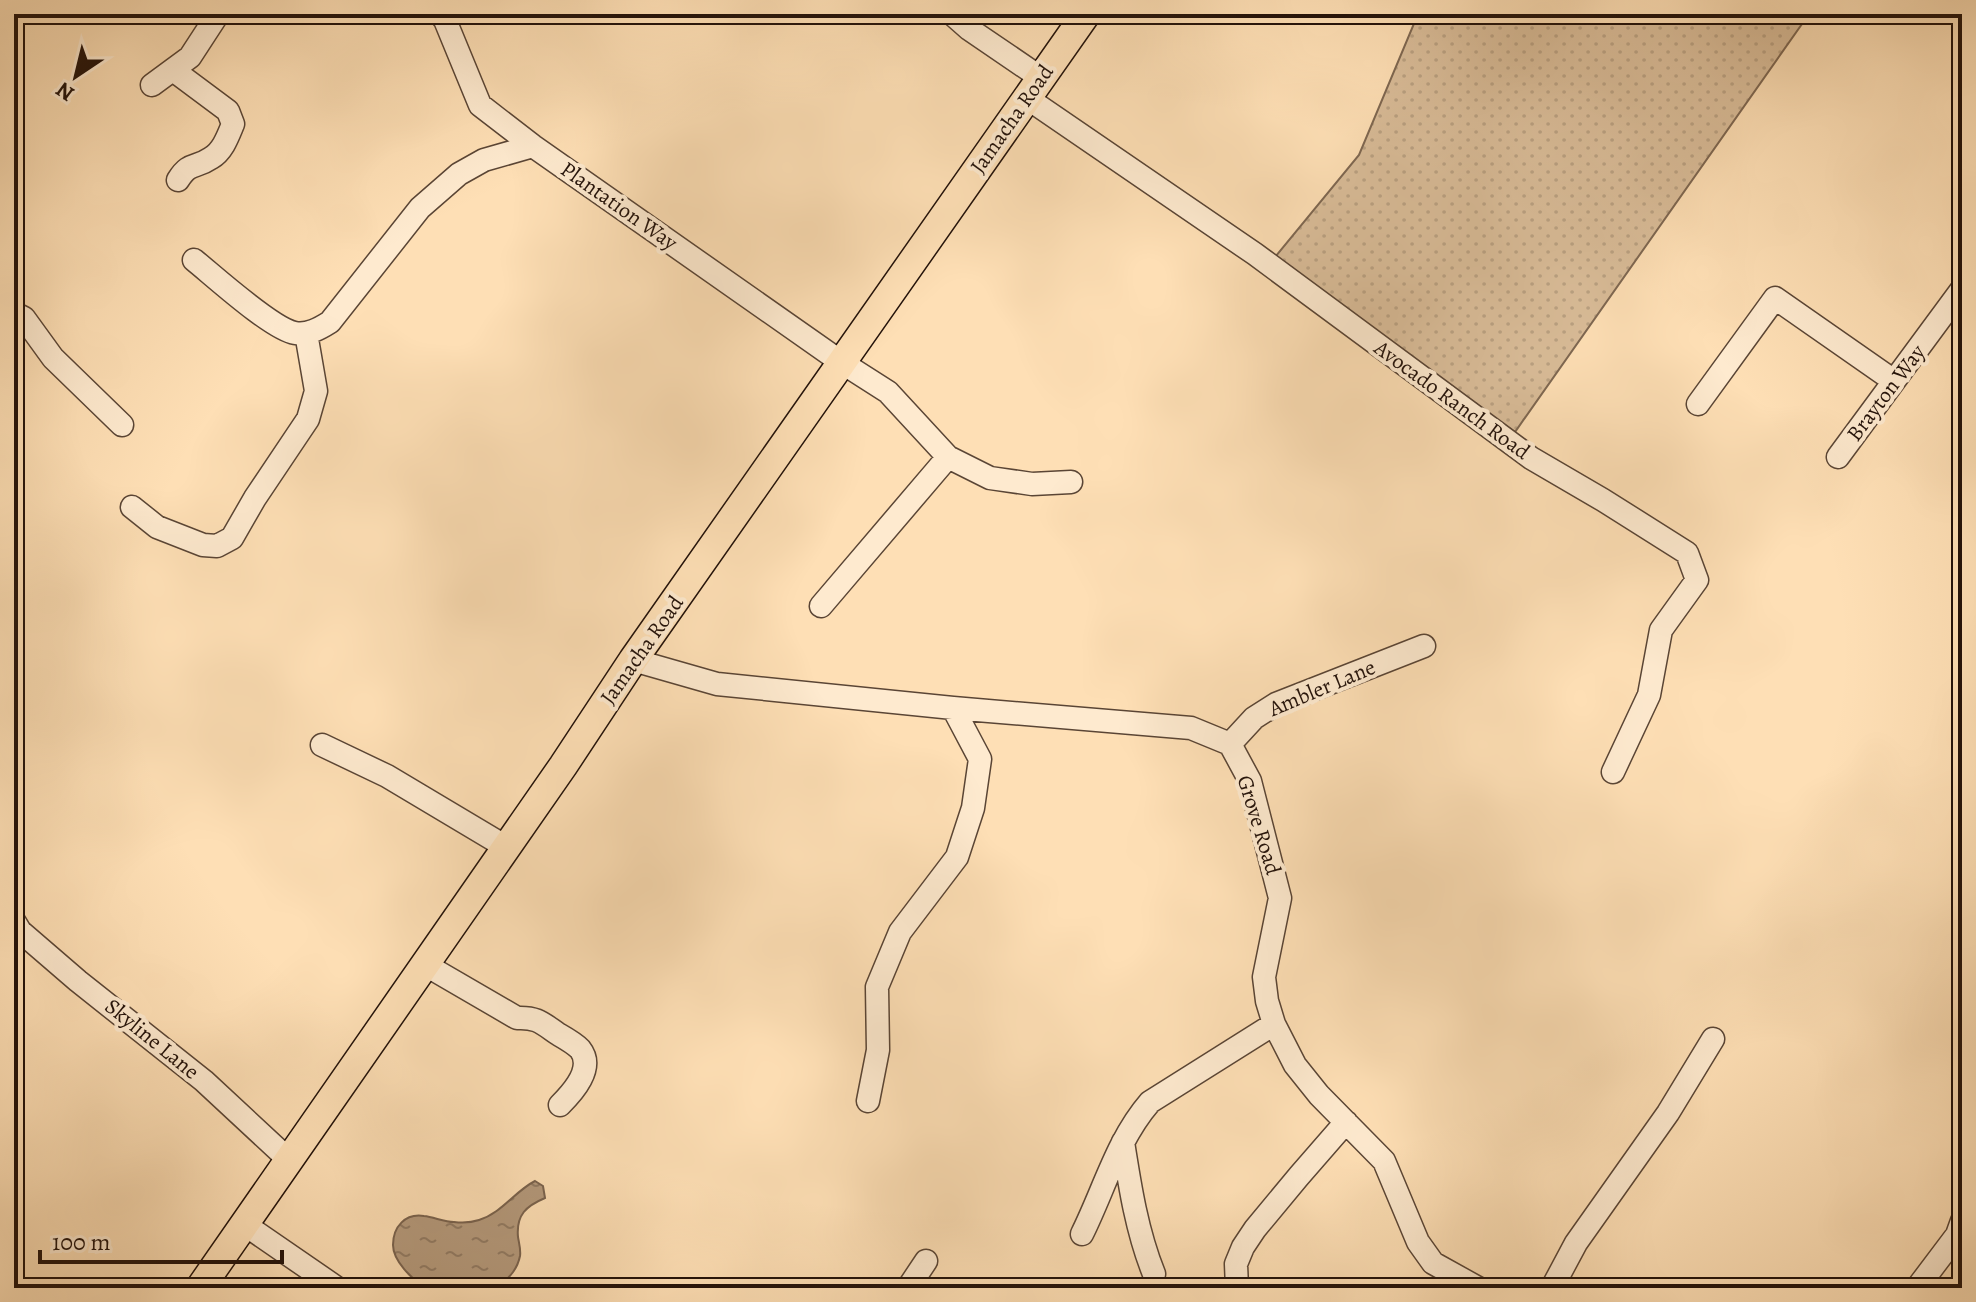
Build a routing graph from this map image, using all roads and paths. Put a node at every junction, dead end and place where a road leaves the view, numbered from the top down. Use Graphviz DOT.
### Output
graph roads {
  1 [pos="218,14"];
  2 [pos="440,14"];
  3 [pos="952,14"];
  4 [pos="1086,14"];
  5 [pos="173,70"];
  6 [pos="152,85"];
  7 [pos="1034,88"];
  8 [pos="533,146"];
  9 [pos="178,180"];
  10 [pos="194,260"];
  11 [pos="1962,289"];
  12 [pos="14,313"];
  13 [pos="306,333"];
  14 [pos="841,362"];
  15 [pos="1894,381"];
  16 [pos="1698,404"];
  17 [pos="122,425"];
  18 [pos="948,457"];
  19 [pos="1838,457"];
  20 [pos="1071,482"];
  21 [pos="132,507"];
  22 [pos="821,606"];
  23 [pos="1424,646"];
  24 [pos="633,660"];
  25 [pos="953,708"];
  26 [pos="1230,744"];
  27 [pos="322,745"];
  28 [pos="1613,772"];
  29 [pos="506,847"];
  30 [pos="14,921"];
  31 [pos="424,964"];
  32 [pos="1274,1024"];
  33 [pos="1713,1039"];
  34 [pos="868,1101"];
  35 [pos="560,1105"];
  36 [pos="1346,1122"];
  37 [pos="1123,1141"];
  38 [pos="289,1160"];
  39 [pos="1962,1221"];
  40 [pos="244,1224"];
  41 [pos="1082,1234"];
  42 [pos="926,1261"];
  43 [pos="1154,1274"];
  44 [pos="200,1288"];
  45 [pos="337,1288"];
  46 [pos="908,1288"];
  47 [pos="1237,1288"];
  48 [pos="1478,1288"];
  49 [pos="1552,1288"];
  50 [pos="1917,1288"];
  1 -- 5 [label="street"];
  2 -- 8 [label="street, Plantation Way"];
  3 -- 7 [label="street"];
  4 -- 7 [label="main road, Jamacha Road"];
  5 -- 6 [label="street"];
  5 -- 9 [label="street"];
  7 -- 14 [label="main road, Jamacha Road"];
  7 -- 28 [label="street, Avocado Ranch Road"];
  8 -- 13 [label="street"];
  8 -- 14 [label="street, Plantation Way"];
  10 -- 13 [label="street"];
  11 -- 15 [label="street, Brayton Way"];
  12 -- 17 [label="street"];
  13 -- 21 [label="street"];
  14 -- 18 [label="street, Plantation Way"];
  14 -- 24 [label="main road, Jamacha Road"];
  15 -- 16 [label="street"];
  15 -- 19 [label="street, Brayton Way"];
  18 -- 20 [label="street"];
  18 -- 22 [label="street"];
  23 -- 26 [label="street, Ambler Lane"];
  24 -- 25 [label="street"];
  24 -- 29 [label="main road, Jamacha Road"];
  25 -- 26 [label="street"];
  25 -- 34 [label="street"];
  26 -- 32 [label="street, Grove Road"];
  27 -- 29 [label="street"];
  29 -- 31 [label="main road, Jamacha Road"];
  30 -- 38 [label="street, Skyline Lane"];
  31 -- 35 [label="street"];
  31 -- 38 [label="main road, Jamacha Road"];
  32 -- 36 [label="street, Grove Road"];
  32 -- 37 [label="street"];
  33 -- 49 [label="street"];
  36 -- 47 [label="street"];
  36 -- 48 [label="street, Grove Road"];
  37 -- 41 [label="street"];
  37 -- 43 [label="street"];
  38 -- 40 [label="main road, Jamacha Road"];
  39 -- 50 [label="street"];
  40 -- 44 [label="main road, Jamacha Road"];
  40 -- 45 [label="street"];
  42 -- 46 [label="street"];
}
